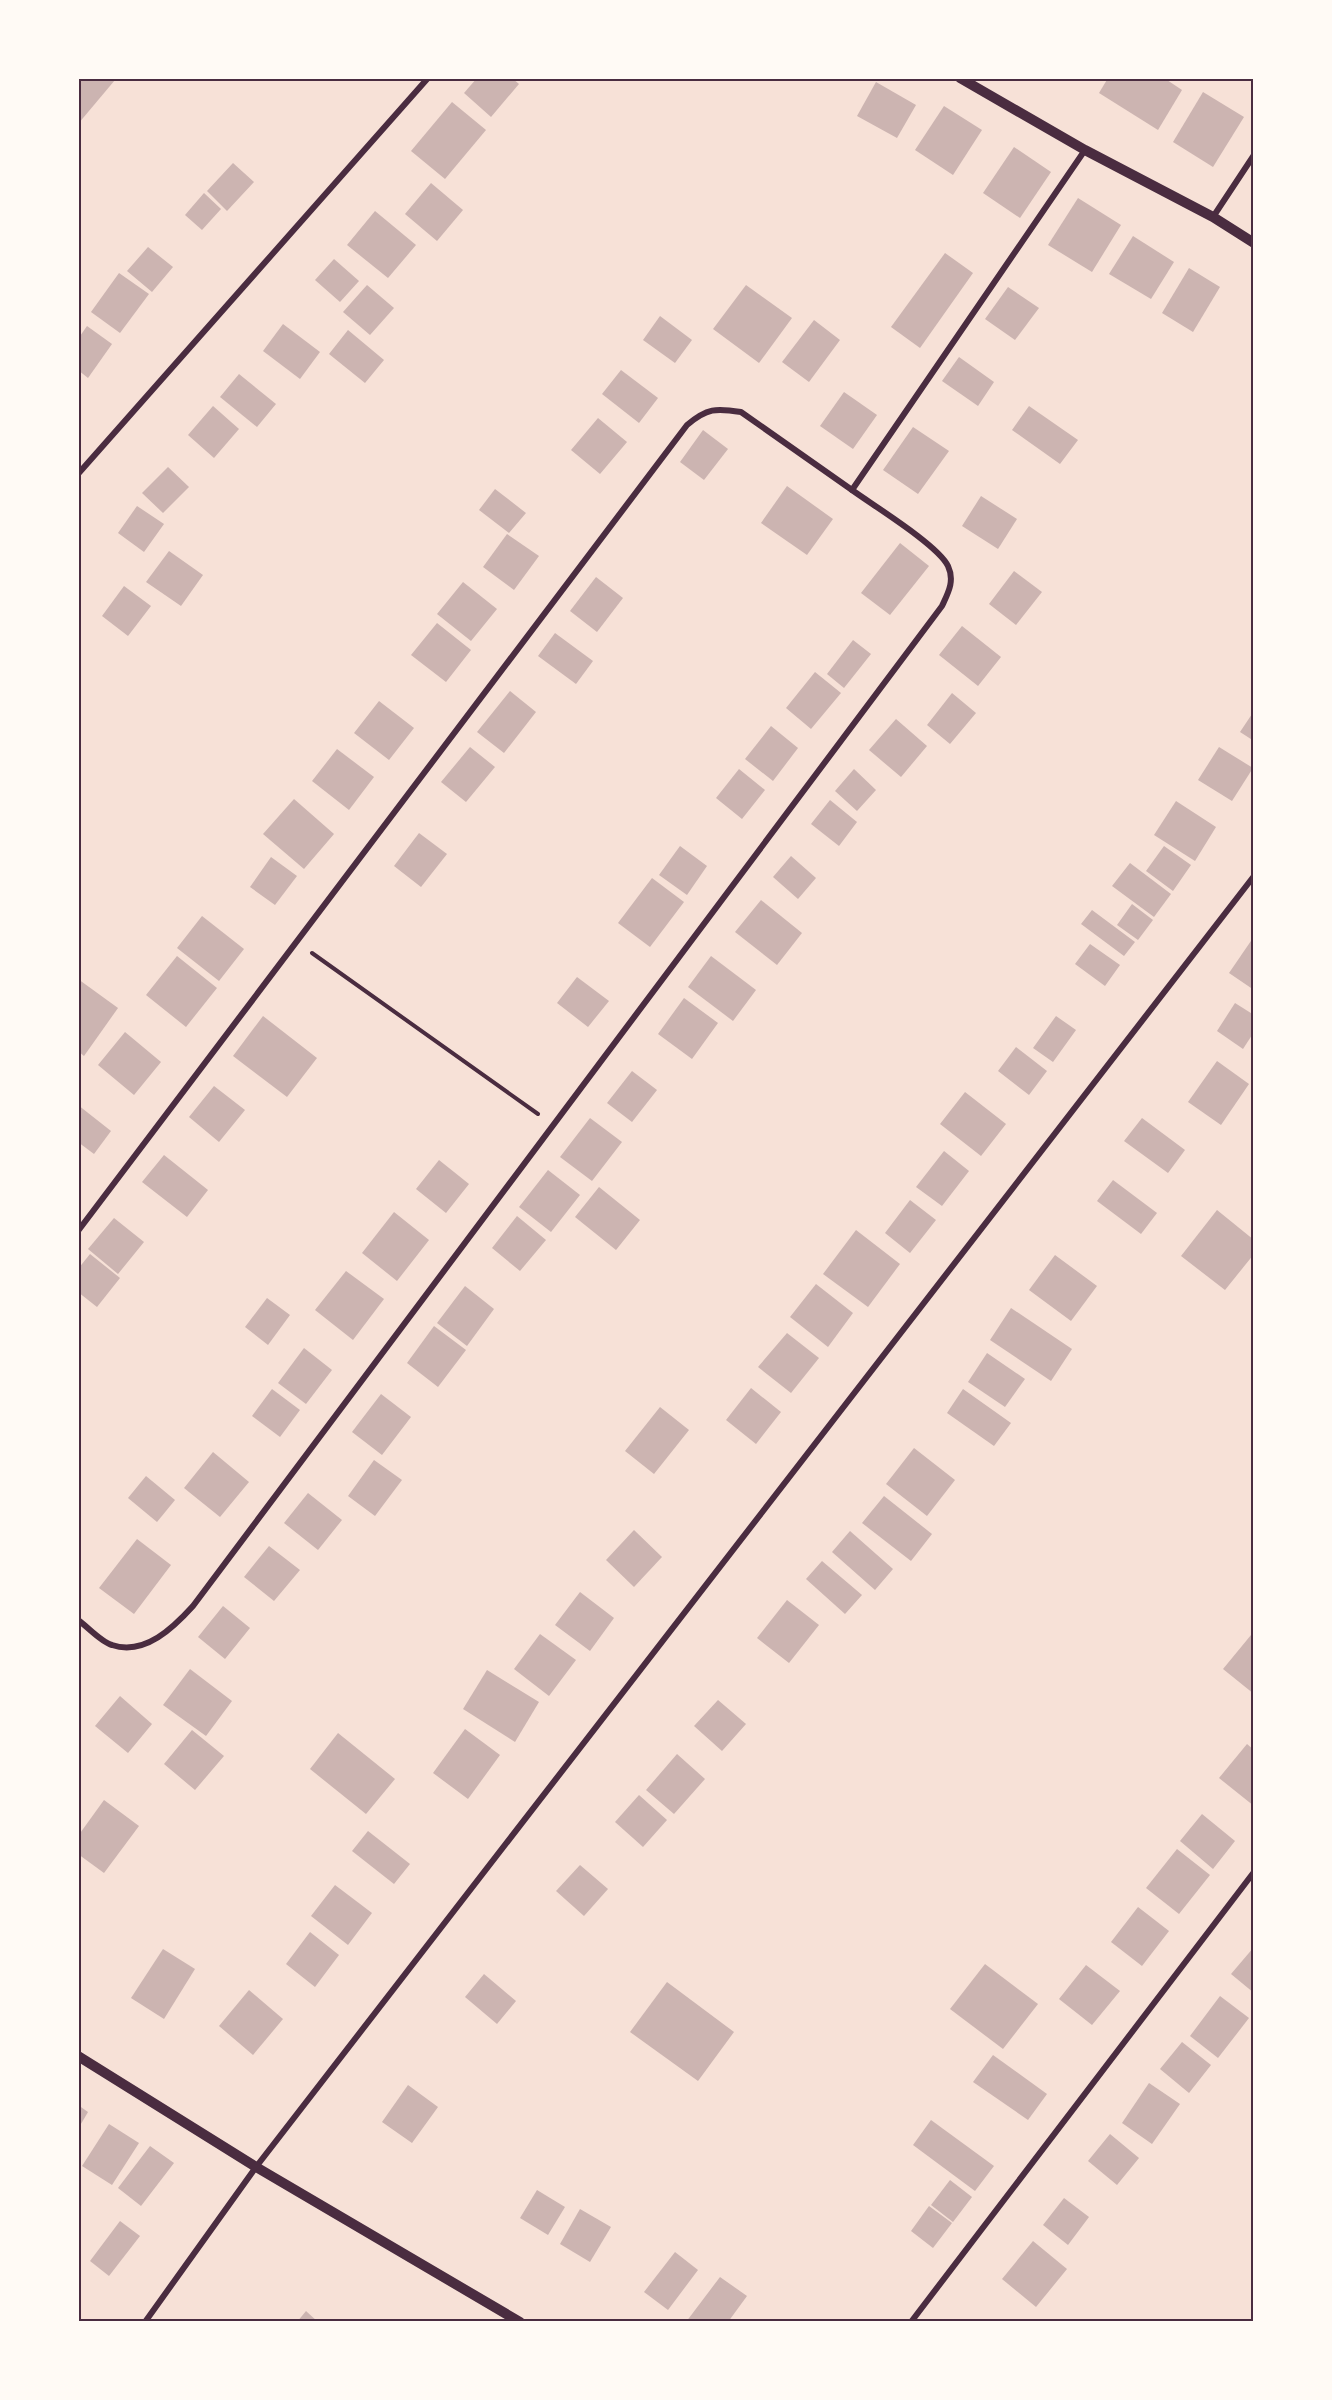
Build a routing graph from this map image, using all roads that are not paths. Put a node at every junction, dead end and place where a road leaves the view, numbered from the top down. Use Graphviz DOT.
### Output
graph roads {
  1 [pos="428,78"];
  2 [pos="960,78"];
  3 [pos="1085,150"];
  4 [pos="1254,155"];
  5 [pos="1213,217"];
  6 [pos="1254,243"];
  7 [pos="78,474"];
  8 [pos="852,490"];
  9 [pos="1254,876"];
  10 [pos="78,1231"];
  11 [pos="78,1620"];
  12 [pos="1254,1872"];
  13 [pos="78,2056"];
  14 [pos="256,2167"];
  15 [pos="145,2322"];
  16 [pos="520,2322"];
  17 [pos="911,2322"];
  1 -- 7 [label="street"];
  2 -- 3 [label="street"];
  3 -- 5 [label="street"];
  3 -- 8 [label="street"];
  4 -- 5 [label="street"];
  5 -- 6 [label="street"];
  8 -- 10 [label="street"];
  8 -- 11 [label="street"];
  9 -- 14 [label="street"];
  12 -- 17 [label="street"];
  13 -- 14 [label="street"];
  14 -- 15 [label="street"];
  14 -- 16 [label="street"];
}
